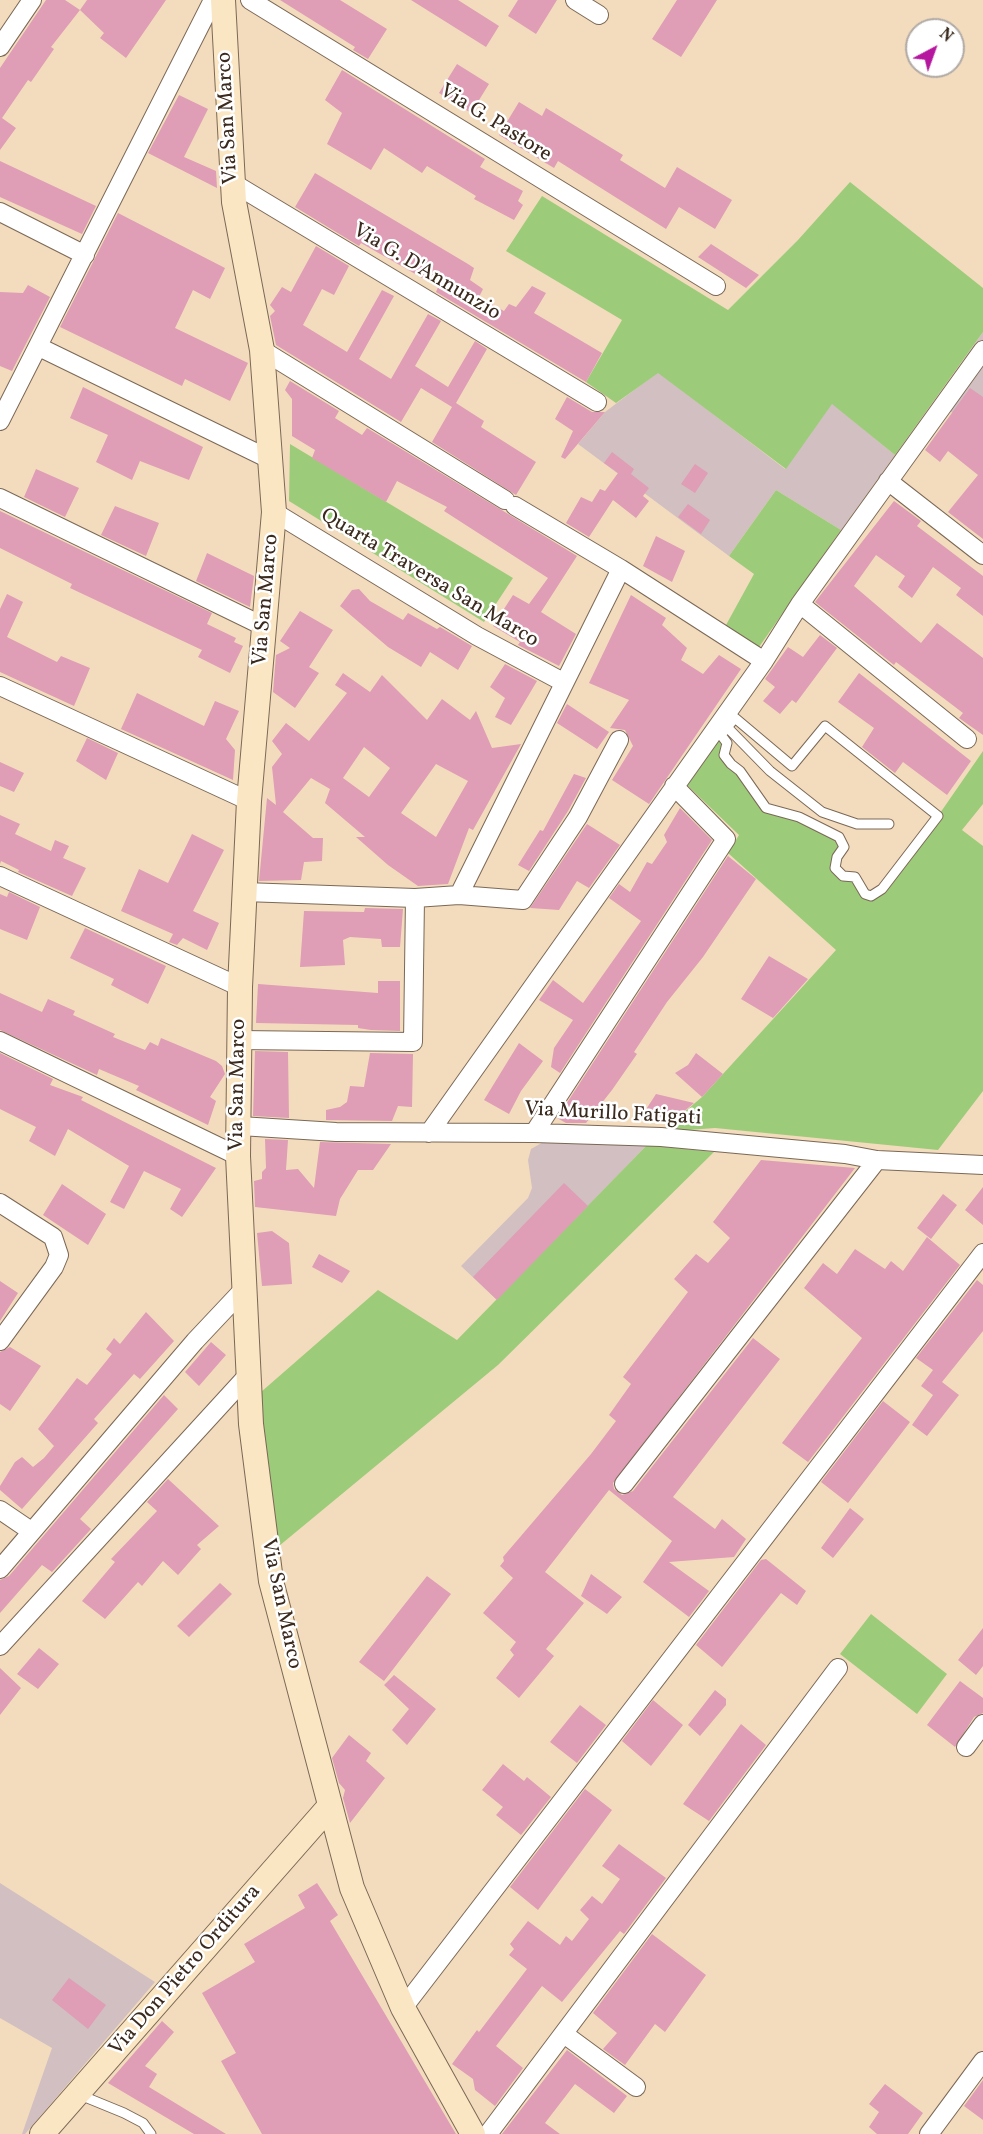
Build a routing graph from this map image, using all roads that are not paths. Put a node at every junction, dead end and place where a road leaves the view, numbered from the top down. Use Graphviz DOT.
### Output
graph roads {
  1 [pos="32,0"];
  2 [pos="213,0"];
  3 [pos="223,0"];
  4 [pos="250,0"];
  5 [pos="575,0"];
  6 [pos="599,15"];
  7 [pos="0,47"];
  8 [pos="232,183"];
  9 [pos="0,212"];
  10 [pos="85,255"];
  11 [pos="716,286"];
  12 [pos="39,347"];
  13 [pos="262,350"];
  14 [pos="983,350"];
  15 [pos="597,402"];
  16 [pos="0,421"];
  17 [pos="272,460"];
  18 [pos="888,481"];
  19 [pos="0,498"];
  20 [pos="274,512"];
  21 [pos="983,555"];
  22 [pos="621,569"];
  23 [pos="800,604"];
  24 [pos="264,627"];
  25 [pos="764,661"];
  26 [pos="563,682"];
  27 [pos="0,686"];
  28 [pos="723,722"];
  29 [pos="825,726"];
  30 [pos="967,739"];
  31 [pos="619,740"];
  32 [pos="674,786"];
  33 [pos="249,801"];
  34 [pos="889,824"];
  35 [pos="0,876"];
  36 [pos="244,892"];
  37 [pos="459,895"];
  38 [pos="415,898"];
  39 [pos="240,987"];
  40 [pos="240,1040"];
  41 [pos="0,1041"];
  42 [pos="240,1126"];
  43 [pos="534,1132"];
  44 [pos="429,1133"];
  45 [pos="238,1156"];
  46 [pos="877,1160"];
  47 [pos="983,1165"];
  48 [pos="0,1203"];
  49 [pos="983,1253"];
  50 [pos="243,1290"];
  51 [pos="0,1341"];
  52 [pos="248,1375"];
  53 [pos="624,1484"];
  54 [pos="0,1510"];
  55 [pos="31,1531"];
  56 [pos="0,1569"];
  57 [pos="0,1646"];
  58 [pos="838,1668"];
  59 [pos="983,1724"];
  60 [pos="966,1747"];
  61 [pos="329,1807"];
  62 [pos="403,2008"];
  63 [pos="564,2034"];
  64 [pos="983,2061"];
  65 [pos="636,2087"];
  66 [pos="78,2094"];
  67 [pos="42,2134"];
  68 [pos="151,2134"];
  69 [pos="473,2134"];
  70 [pos="488,2134"];
  71 [pos="928,2134"];
  1 -- 7 [label="street"];
  2 -- 10 [label="street"];
  3 -- 8 [label="main road, Via San Marco"];
  4 -- 11 [label="street, Via G. Pastore"];
  5 -- 6 [label="street"];
  8 -- 13 [label="main road, Via San Marco"];
  8 -- 15 [label="street, Via G. D'Annunzio"];
  9 -- 10 [label="street"];
  10 -- 12 [label="street"];
  12 -- 16 [label="street"];
  12 -- 17 [label="street"];
  13 -- 17 [label="main road, Via San Marco"];
  13 -- 22 [label="street"];
  14 -- 18 [label="street"];
  17 -- 20 [label="main road, Via San Marco"];
  18 -- 21 [label="street"];
  18 -- 23 [label="street"];
  19 -- 24 [label="street"];
  20 -- 24 [label="main road, Via San Marco"];
  20 -- 26 [label="street, Quarta Traversa San Marco"];
  22 -- 25 [label="street"];
  22 -- 26 [label="street"];
  23 -- 25 [label="street"];
  23 -- 30 [label="street"];
  24 -- 33 [label="main road, Via San Marco"];
  25 -- 28 [label="street"];
  26 -- 37 [label="street"];
  27 -- 33 [label="street"];
  28 -- 32 [label="street"];
  28 -- 34 [label="lane"];
  29 -- 29 [label="lane"];
  31 -- 37 [label="street"];
  32 -- 43 [label="street"];
  32 -- 44 [label="street"];
  33 -- 36 [label="main road, Via San Marco"];
  35 -- 39 [label="street"];
  36 -- 38 [label="street"];
  36 -- 39 [label="main road, Via San Marco"];
  37 -- 38 [label="street"];
  38 -- 40 [label="street"];
  39 -- 40 [label="main road, Via San Marco"];
  40 -- 42 [label="main road, Via San Marco"];
  41 -- 45 [label="street"];
  42 -- 44 [label="street, Via Murillo Fatigati"];
  42 -- 45 [label="main road, Via San Marco"];
  43 -- 44 [label="street, Via Murillo Fatigati"];
  43 -- 46 [label="street, Via Murillo Fatigati"];
  45 -- 50 [label="main road, Via San Marco"];
  46 -- 47 [label="street, Via Murillo Fatigati"];
  46 -- 53 [label="street"];
  48 -- 51 [label="street"];
  49 -- 62 [label="street"];
  50 -- 52 [label="main road, Via San Marco"];
  50 -- 55 [label="street"];
  52 -- 57 [label="street"];
  52 -- 61 [label="main road, Via San Marco"];
  54 -- 55 [label="street"];
  55 -- 56 [label="street"];
  58 -- 63 [label="street"];
  59 -- 60 [label="street"];
  61 -- 62 [label="main road, Via San Marco"];
  61 -- 66 [label="main road, Via Don Pietro Orditura"];
  62 -- 69 [label="main road, Via San Marco"];
  63 -- 65 [label="street"];
  63 -- 70 [label="street"];
  64 -- 71 [label="street"];
  66 -- 67 [label="main road, Via Don Pietro Orditura"];
  66 -- 68 [label="lane"];
}
